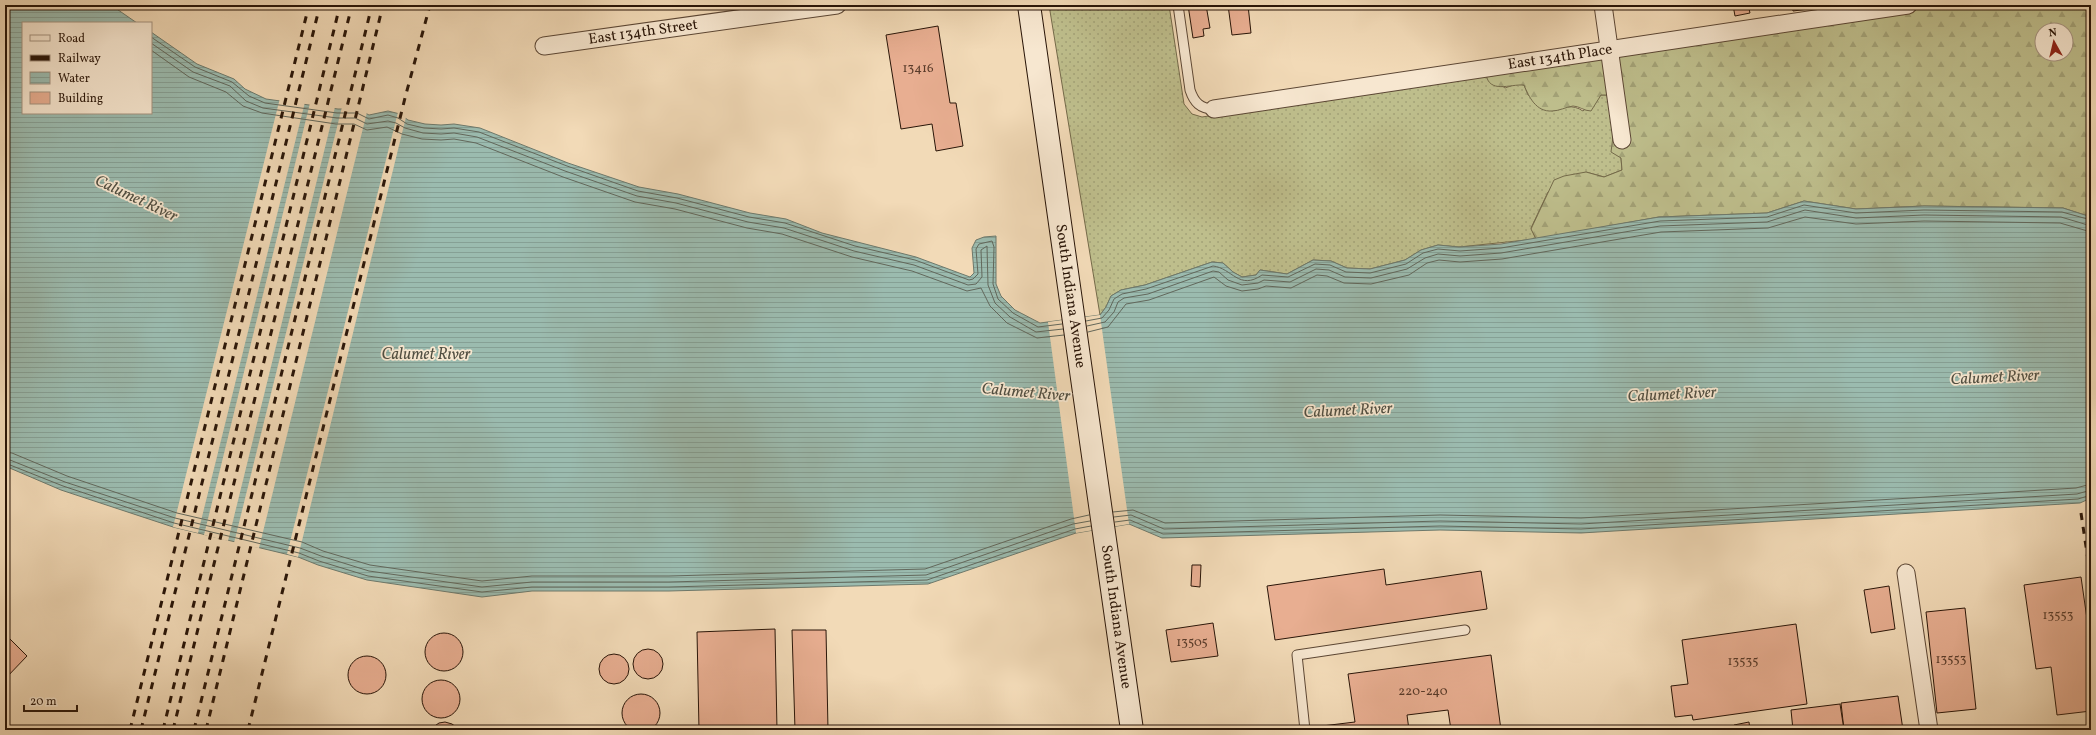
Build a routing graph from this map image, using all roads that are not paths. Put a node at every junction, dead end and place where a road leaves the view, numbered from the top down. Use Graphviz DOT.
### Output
graph roads {
  1 [pos="837,5"];
  2 [pos="1029,5"];
  3 [pos="1178,5"];
  4 [pos="1603,5"];
  5 [pos="1908,5"];
  6 [pos="544,46"];
  7 [pos="1609,50"];
  8 [pos="1214,110"];
  9 [pos="1622,140"];
  10 [pos="1906,573"];
  11 [pos="1464,630"];
  12 [pos="1132,730"];
  13 [pos="1306,730"];
  14 [pos="1929,730"];
  1 -- 6 [label="street, East 134th Street"];
  2 -- 12 [label="main road, South Indiana Avenue"];
  3 -- 8 [label="lane"];
  4 -- 7 [label="street"];
  5 -- 7 [label="street, East 134th Place"];
  7 -- 8 [label="street, East 134th Place"];
  7 -- 9 [label="street"];
  10 -- 14 [label="street"];
  11 -- 13 [label="lane"];
}
